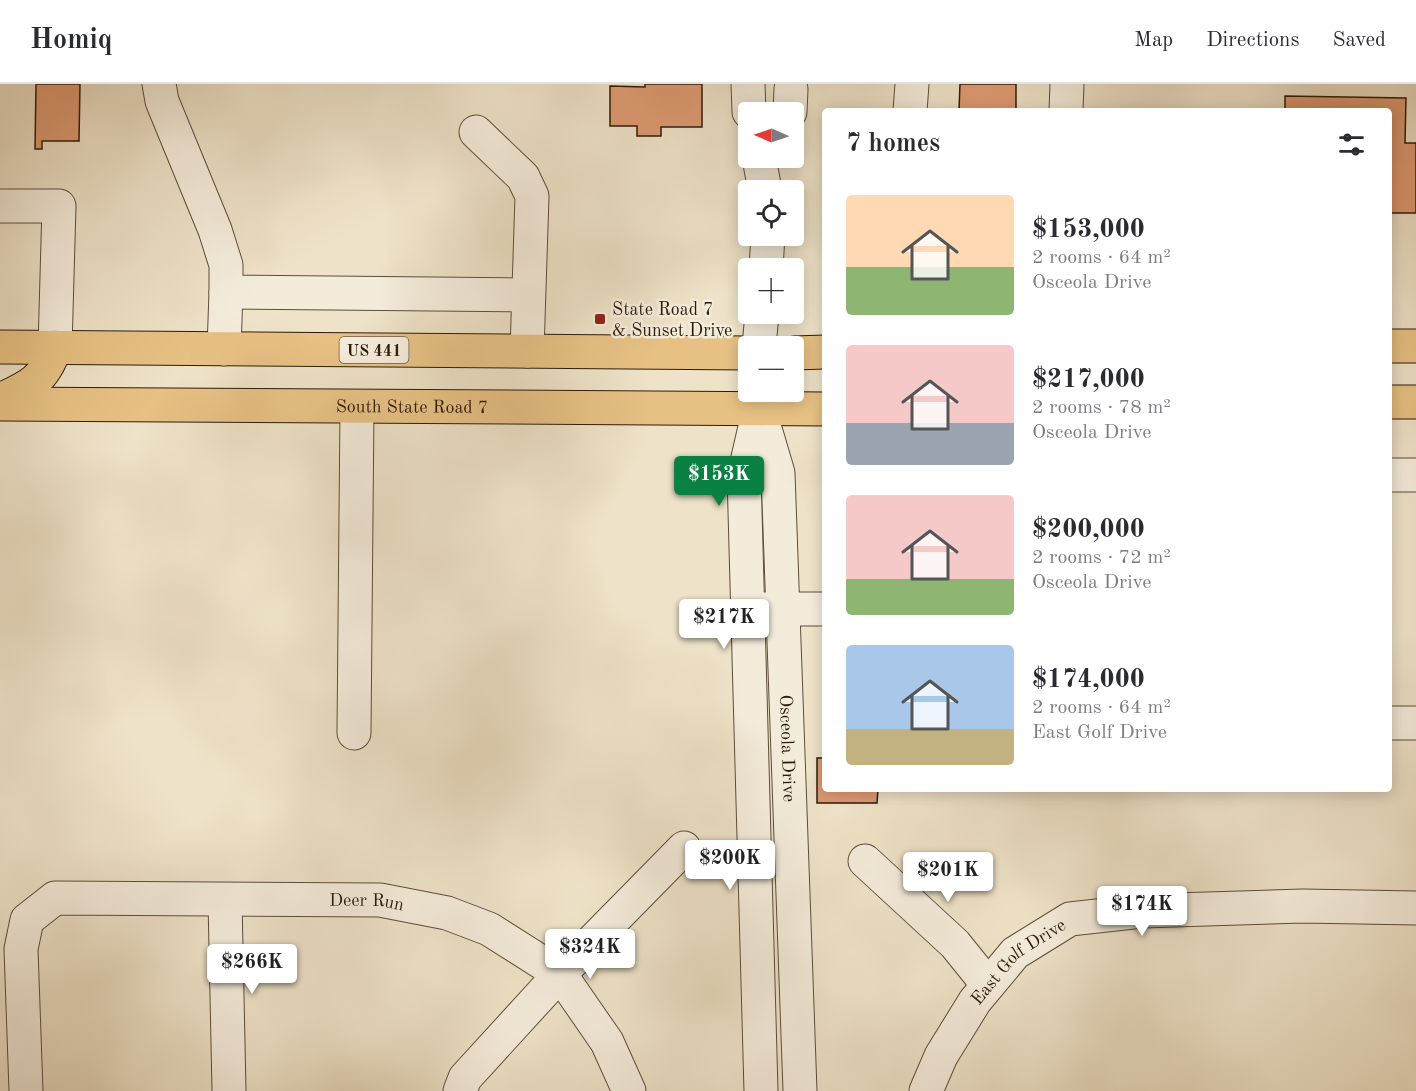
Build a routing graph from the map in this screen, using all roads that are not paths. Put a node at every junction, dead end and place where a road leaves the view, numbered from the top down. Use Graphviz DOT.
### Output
graph roads {
  1 [pos="159,84"];
  2 [pos="748,84"];
  3 [pos="912,84"];
  4 [pos="1067,84"];
  5 [pos="749,102"];
  6 [pos="910,108"];
  7 [pos="1066,108"];
  8 [pos="476,132"];
  9 [pos="0,206"];
  10 [pos="226,292"];
  11 [pos="528,295"];
  12 [pos="1392,346"];
  13 [pos="1416,346"];
  14 [pos="0,347"];
  15 [pos="55,347"];
  16 [pos="224,349"];
  17 [pos="527,351"];
  18 [pos="822,352"];
  19 [pos="738,353"];
  20 [pos="804,353"];
  21 [pos="738,401"];
  22 [pos="0,402"];
  23 [pos="759,402"];
  24 [pos="759,402"];
  25 [pos="767,402"];
  26 [pos="1392,402"];
  27 [pos="1416,402"];
  28 [pos="357,407"];
  29 [pos="822,409"];
  30 [pos="1392,475"];
  31 [pos="1416,475"];
  32 [pos="784,608"];
  33 [pos="822,609"];
  34 [pos="748,610"];
  35 [pos="750,689"];
  36 [pos="787,689"];
  37 [pos="1392,723"];
  38 [pos="1416,723"];
  39 [pos="354,733"];
  40 [pos="684,848"];
  41 [pos="865,861"];
  42 [pos="225,900"];
  43 [pos="1416,909"];
  44 [pos="560,974"];
  45 [pos="988,985"];
  46 [pos="798,1028"];
  47 [pos="759,1031"];
  48 [pos="26,1091"];
  49 [pos="229,1091"];
  50 [pos="460,1091"];
  51 [pos="629,1091"];
  52 [pos="761,1091"];
  53 [pos="800,1091"];
  54 [pos="926,1091"];
  1 -- 10 [label="street"];
  2 -- 5 [label="street"];
  3 -- 6 [label="street"];
  4 -- 7 [label="street"];
  8 -- 11 [label="street"];
  9 -- 15 [label="street"];
  10 -- 11 [label="street"];
  10 -- 16 [label="street"];
  11 -- 17 [label="street"];
  12 -- 13 [label="main road"];
  14 -- 15 [label="main road, US 441"];
  15 -- 16 [label="main road, US 441"];
  15 -- 22 [label="main road"];
  16 -- 17 [label="main road, US 441"];
  17 -- 19 [label="main road, US 441"];
  18 -- 20 [label="main road"];
  21 -- 28 [label="main road, South State Road 7"];
  22 -- 28 [label="main road, South State Road 7"];
  23 -- 32 [label="street, Osceola Drive"];
  24 -- 34 [label="street, Osceola Drive"];
  25 -- 29 [label="main road, South State Road 7"];
  26 -- 27 [label="main road"];
  28 -- 39 [label="street"];
  30 -- 31 [label="street"];
  32 -- 33 [label="street"];
  32 -- 34 [label="street"];
  32 -- 36 [label="street, Osceola Drive"];
  34 -- 35 [label="street, Osceola Drive"];
  35 -- 36 [label="street"];
  35 -- 47 [label="street, Osceola Drive"];
  36 -- 46 [label="street, Osceola Drive"];
  37 -- 38 [label="street"];
  40 -- 44 [label="street"];
  41 -- 45 [label="street"];
  42 -- 44 [label="street, Deer Run"];
  42 -- 48 [label="street, Deer Run"];
  42 -- 49 [label="street"];
  43 -- 45 [label="street, East Golf Drive"];
  44 -- 50 [label="street"];
  44 -- 51 [label="street, Deer Run"];
  45 -- 54 [label="street, East Golf Drive"];
  46 -- 47 [label="street"];
  46 -- 53 [label="street, Osceola Drive"];
  47 -- 52 [label="street, Osceola Drive"];
}
